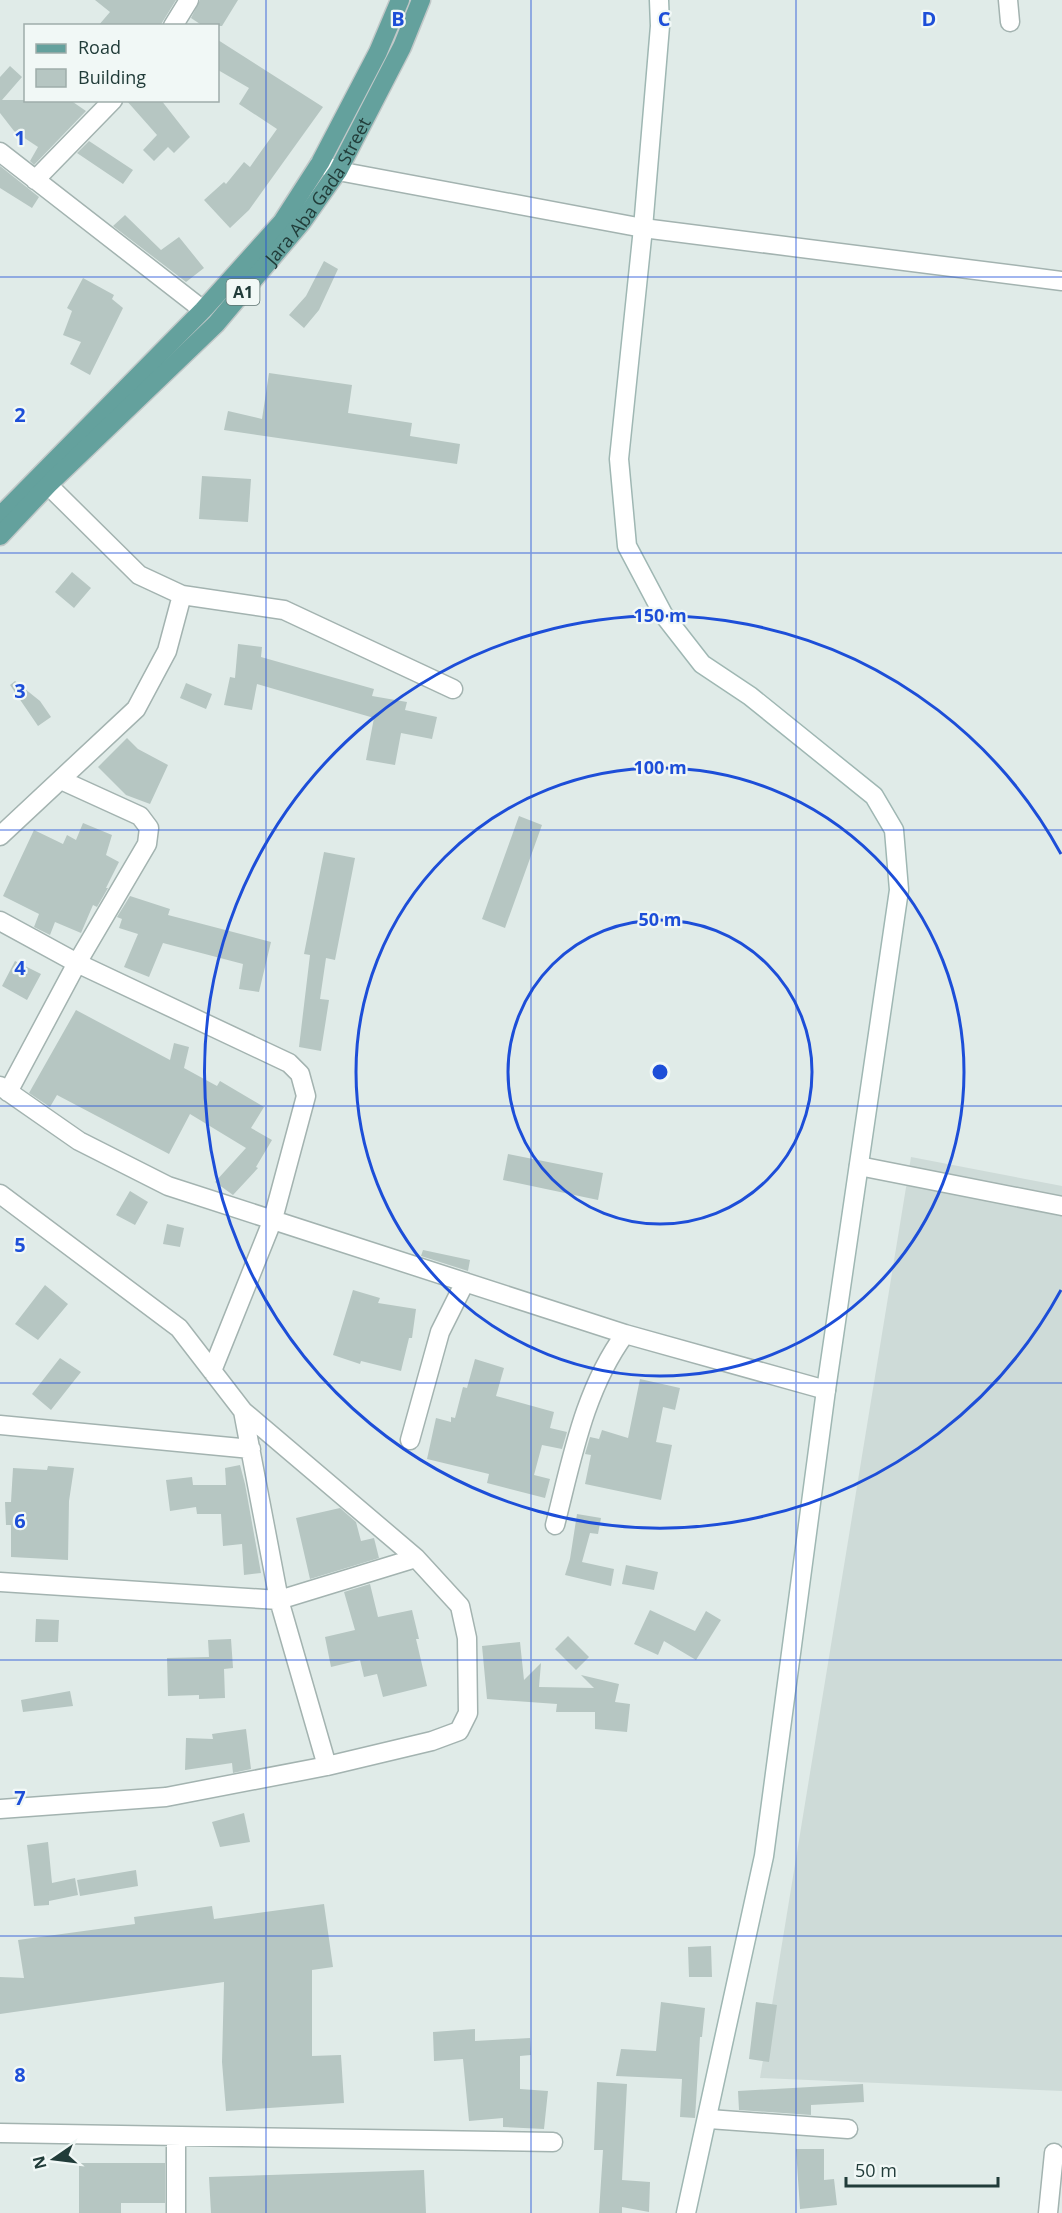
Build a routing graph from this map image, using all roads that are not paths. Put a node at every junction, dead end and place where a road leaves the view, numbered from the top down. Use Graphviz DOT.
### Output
graph roads {
  1 [pos="189,0"];
  2 [pos="400,0"];
  3 [pos="421,0"];
  4 [pos="659,0"];
  5 [pos="1008,0"];
  6 [pos="1010,22"];
  7 [pos="174,24"];
  8 [pos="111,102"];
  9 [pos="0,152"];
  10 [pos="320,164"];
  11 [pos="338,171"];
  12 [pos="35,180"];
  13 [pos="643,228"];
  14 [pos="1062,281"];
  15 [pos="203,310"];
  16 [pos="48,485"];
  17 [pos="0,516"];
  18 [pos="0,536"];
  19 [pos="182,595"];
  20 [pos="453,690"];
  21 [pos="61,780"];
  22 [pos="0,836"];
  23 [pos="0,921"];
  24 [pos="77,963"];
  25 [pos="4,1089"];
  26 [pos="859,1166"];
  27 [pos="0,1194"];
  28 [pos="1062,1206"];
  29 [pos="273,1219"];
  30 [pos="465,1282"];
  31 [pos="625,1334"];
  32 [pos="212,1371"];
  33 [pos="826,1390"];
  34 [pos="243,1411"];
  35 [pos="0,1425"];
  36 [pos="0,1435"];
  37 [pos="410,1440"];
  38 [pos="251,1449"];
  39 [pos="555,1525"];
  40 [pos="416,1558"];
  41 [pos="0,1582"];
  42 [pos="279,1600"];
  43 [pos="327,1766"];
  44 [pos="0,1809"];
  45 [pos="709,2119"];
  46 [pos="848,2129"];
  47 [pos="0,2133"];
  48 [pos="176,2136"];
  49 [pos="553,2142"];
  50 [pos="1054,2153"];
  51 [pos="176,2213"];
  52 [pos="686,2213"];
  53 [pos="1048,2213"];
  1 -- 7 [label="street"];
  2 -- 10 [label="main road, Jara Aba Gada Street / A1"];
  3 -- 11 [label="main road, Jara Aba Gada Street / A1"];
  4 -- 13 [label="street"];
  5 -- 6 [label="street"];
  8 -- 12 [label="street"];
  9 -- 12 [label="street"];
  10 -- 11 [label="street"];
  10 -- 15 [label="main road, Jara Aba Gada Street / A1"];
  11 -- 13 [label="street"];
  11 -- 16 [label="main road, Jara Aba Gada Street / A1"];
  12 -- 15 [label="street"];
  13 -- 14 [label="street"];
  13 -- 26 [label="street"];
  15 -- 17 [label="main road, Jara Aba Gada Street / A1"];
  16 -- 18 [label="main road, Jara Aba Gada Street / A1"];
  16 -- 19 [label="street"];
  19 -- 20 [label="street"];
  19 -- 21 [label="street"];
  21 -- 22 [label="street"];
  21 -- 24 [label="street"];
  23 -- 24 [label="street"];
  24 -- 25 [label="street"];
  24 -- 29 [label="street"];
  25 -- 29 [label="street"];
  26 -- 28 [label="street"];
  26 -- 33 [label="street"];
  27 -- 32 [label="street"];
  29 -- 30 [label="street"];
  29 -- 32 [label="street"];
  30 -- 31 [label="street"];
  30 -- 37 [label="street"];
  31 -- 33 [label="street"];
  31 -- 39 [label="street"];
  32 -- 34 [label="street"];
  33 -- 45 [label="street"];
  34 -- 38 [label="street"];
  34 -- 40 [label="street"];
  35 -- 36 [label="street"];
  35 -- 38 [label="street"];
  38 -- 42 [label="street"];
  40 -- 42 [label="street"];
  40 -- 43 [label="street"];
  41 -- 42 [label="street"];
  42 -- 43 [label="street"];
  43 -- 44 [label="street"];
  45 -- 46 [label="street"];
  45 -- 52 [label="street"];
  47 -- 48 [label="street"];
  48 -- 49 [label="street"];
  48 -- 51 [label="street"];
  50 -- 53 [label="street"];
}
